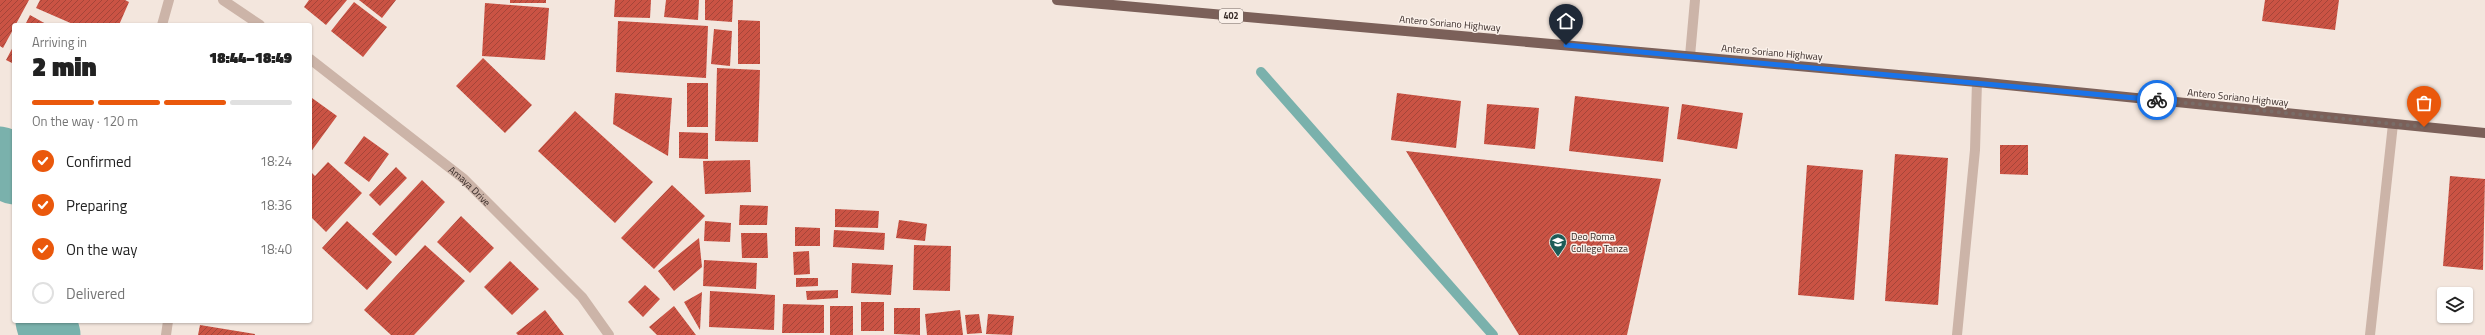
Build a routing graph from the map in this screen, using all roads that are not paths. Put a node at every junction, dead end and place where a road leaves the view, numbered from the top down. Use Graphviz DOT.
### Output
graph roads {
  1 [pos="169,0"];
  2 [pos="223,0"];
  3 [pos="1057,0"];
  4 [pos="1695,0"];
  5 [pos="163,23"];
  6 [pos="257,23"];
  7 [pos="1690,56"];
  8 [pos="312,61"];
  9 [pos="1977,82"];
  10 [pos="2393,124"];
  11 [pos="2485,133"];
  12 [pos="168,323"];
  13 [pos="166,335"];
  14 [pos="609,335"];
  15 [pos="1957,335"];
  16 [pos="2370,335"];
  1 -- 5 [label="street"];
  2 -- 6 [label="street"];
  3 -- 7 [label="main road, Antero Soriano Highway / 402"];
  4 -- 7 [label="street"];
  7 -- 9 [label="main road, Antero Soriano Highway / 402"];
  8 -- 14 [label="street, Amaya Drive"];
  9 -- 10 [label="main road, Antero Soriano Highway / 402"];
  9 -- 15 [label="street"];
  10 -- 11 [label="main road, Antero Soriano Highway / 402"];
  10 -- 16 [label="street"];
  12 -- 13 [label="street"];
}
